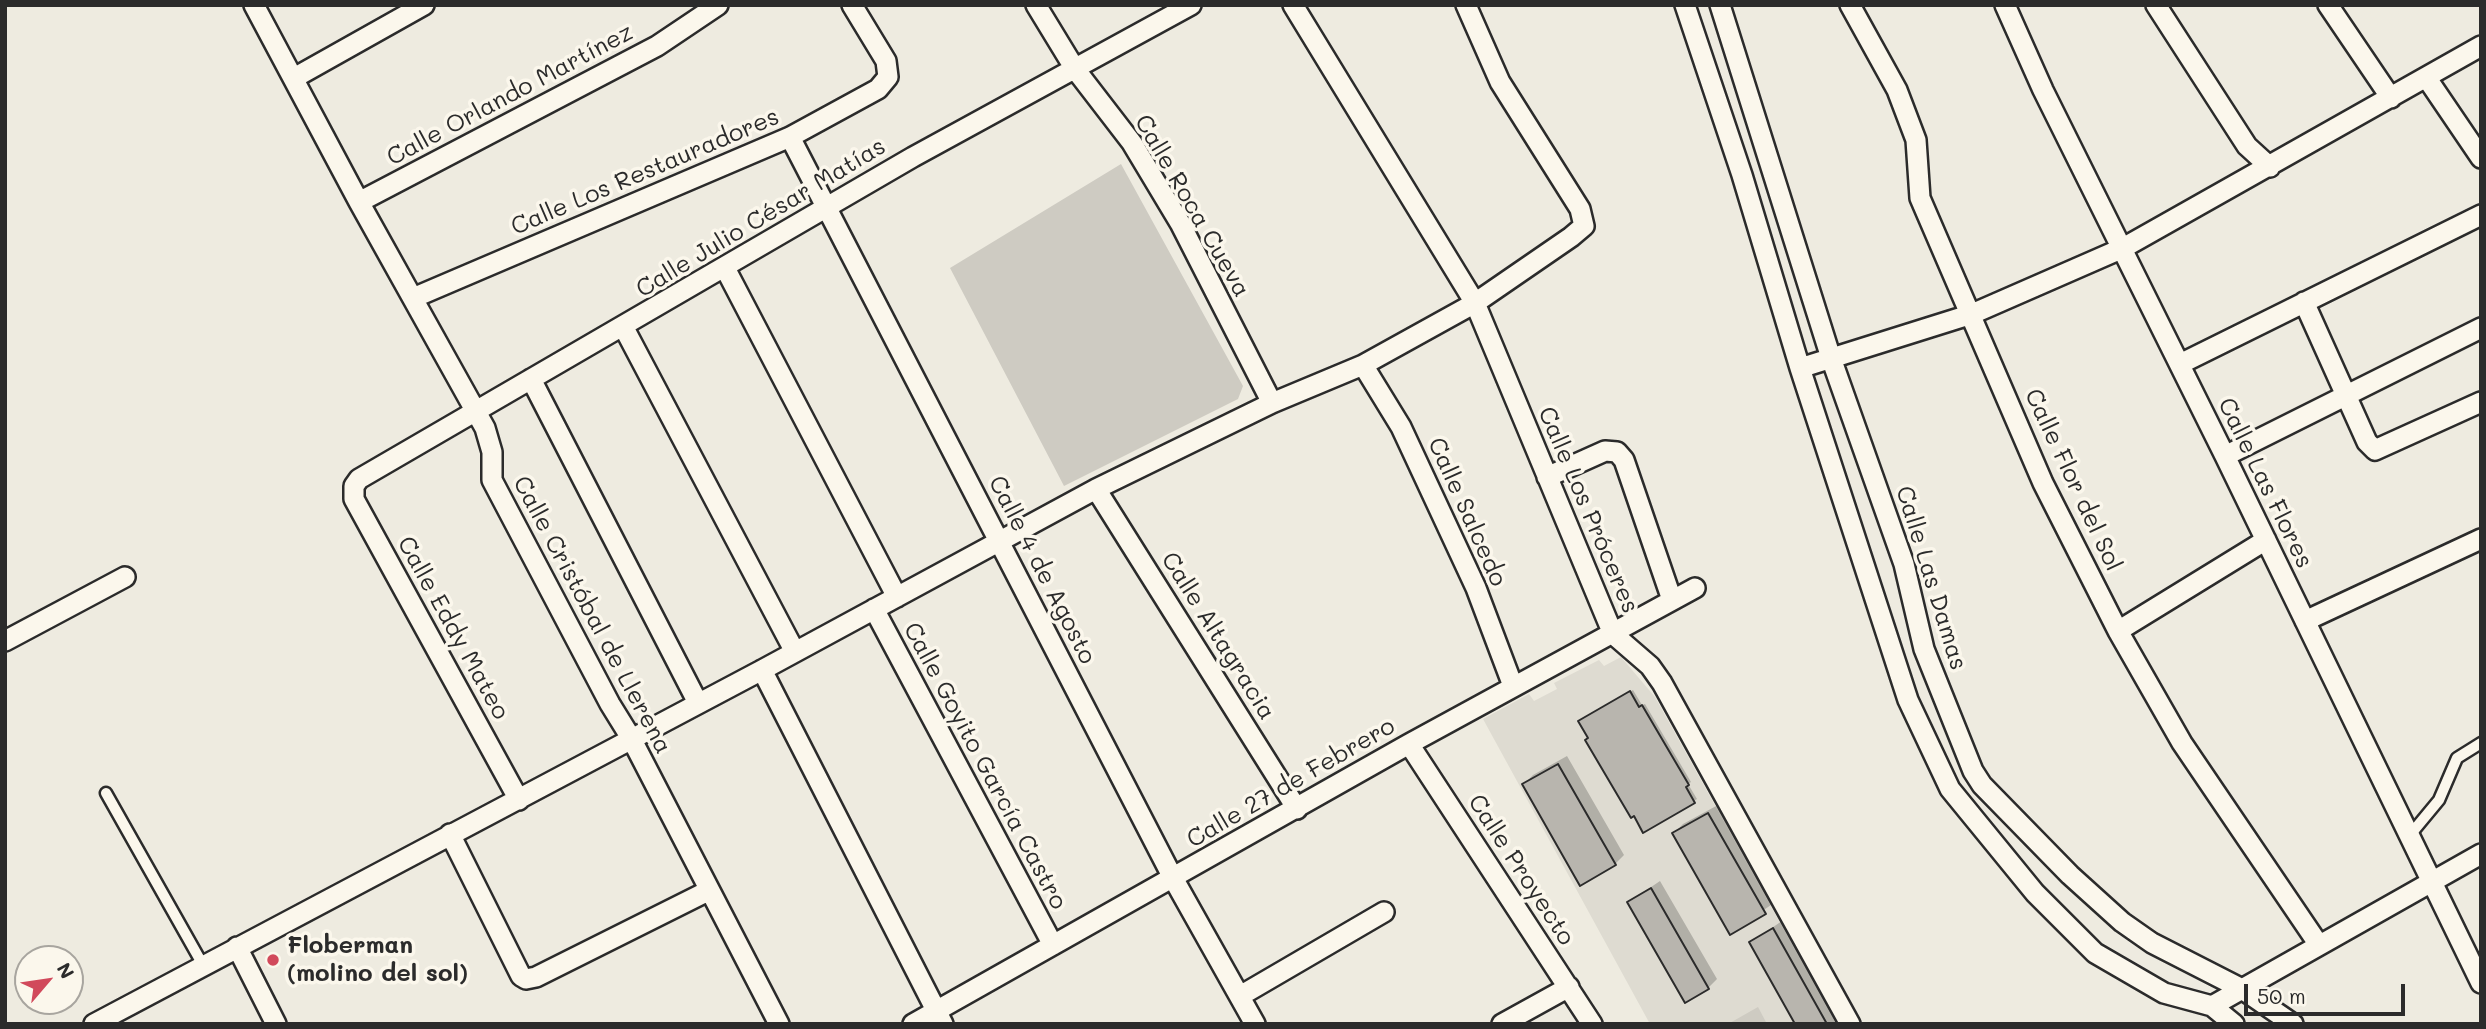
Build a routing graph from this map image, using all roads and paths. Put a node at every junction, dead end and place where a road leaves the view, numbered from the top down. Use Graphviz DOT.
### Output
graph roads {
  1 [pos="254,5"];
  2 [pos="424,5"];
  3 [pos="718,5"];
  4 [pos="852,5"];
  5 [pos="1036,5"];
  6 [pos="1191,5"];
  7 [pos="1293,5"];
  8 [pos="1466,5"];
  9 [pos="1685,5"];
  10 [pos="1720,5"];
  11 [pos="1850,5"];
  12 [pos="2005,5"];
  13 [pos="2156,5"];
  14 [pos="2328,5"];
  15 [pos="2481,46"];
  16 [pos="1075,69"];
  17 [pos="2426,77"];
  18 [pos="294,78"];
  19 [pos="2390,98"];
  20 [pos="790,137"];
  21 [pos="2481,158"];
  22 [pos="1772,166"];
  23 [pos="2270,167"];
  24 [pos="1742,175"];
  25 [pos="359,202"];
  26 [pos="827,208"];
  27 [pos="2481,215"];
  28 [pos="2123,248"];
  29 [pos="725,268"];
  30 [pos="413,298"];
  31 [pos="2304,302"];
  32 [pos="1475,303"];
  33 [pos="1972,314"];
  34 [pos="624,328"];
  35 [pos="2481,328"];
  36 [pos="1831,358"];
  37 [pos="2180,364"];
  38 [pos="1363,365"];
  39 [pos="1800,368"];
  40 [pos="531,379"];
  41 [pos="2346,396"];
  42 [pos="2481,402"];
  43 [pos="1272,403"];
  44 [pos="475,410"];
  45 [pos="2225,456"];
  46 [pos="1547,477"];
  47 [pos="359,479"];
  48 [pos="1096,489"];
  49 [pos="2481,539"];
  50 [pos="2266,540"];
  51 [pos="999,541"];
  52 [pos="124,577"];
  53 [pos="1695,588"];
  54 [pos="897,597"];
  55 [pos="1672,600"];
  56 [pos="874,609"];
  57 [pos="2305,621"];
  58 [pos="2118,631"];
  59 [pos="1613,634"];
  60 [pos="5,641"];
  61 [pos="795,652"];
  62 [pos="762,670"];
  63 [pos="1513,686"];
  64 [pos="698,703"];
  65 [pos="631,738"];
  66 [pos="2481,743"];
  67 [pos="1409,744"];
  68 [pos="1973,771"];
  69 [pos="1950,789"];
  70 [pos="106,793"];
  71 [pos="519,800"];
  72 [pos="1297,809"];
  73 [pos="450,834"];
  74 [pos="2410,835"];
  75 [pos="2481,854"];
  76 [pos="1173,878"];
  77 [pos="2432,880"];
  78 [pos="708,891"];
  79 [pos="1384,912"];
  80 [pos="2319,944"];
  81 [pos="1053,945"];
  82 [pos="237,947"];
  83 [pos="203,965"];
  84 [pos="2481,983"];
  85 [pos="1569,987"];
  86 [pos="2242,989"];
  87 [pos="1240,996"];
  88 [pos="2212,1006"];
  89 [pos="939,1017"];
  90 [pos="94,1024"];
  91 [pos="276,1024"];
  92 [pos="779,1024"];
  93 [pos="913,1024"];
  94 [pos="1255,1024"];
  95 [pos="1502,1024"];
  96 [pos="1592,1024"];
  97 [pos="1850,1024"];
  98 [pos="2235,1024"];
  99 [pos="2293,1024"];
  1 -- 18 [label="street, Calle Cristóbal de Llerena"];
  2 -- 18 [label="street"];
  3 -- 25 [label="street, Calle Orlando Martínez"];
  4 -- 20 [label="street, Calle Los Restauradores"];
  5 -- 16 [label="street, Calle Roca Cueva"];
  6 -- 16 [label="street, Calle Julio César Matías"];
  7 -- 32 [label="street, Calle Los Próceres"];
  8 -- 32 [label="street"];
  9 -- 24 [label="street"];
  10 -- 22 [label="street, Calle Las Damas"];
  11 -- 33 [label="street, Calle Flor del Sol"];
  12 -- 28 [label="street, Calle Las Flores"];
  13 -- 23 [label="street"];
  14 -- 19 [label="street"];
  15 -- 17 [label="street"];
  16 -- 26 [label="street, Calle Julio César Matías"];
  16 -- 43 [label="street, Calle Roca Cueva"];
  17 -- 19 [label="street"];
  17 -- 21 [label="street"];
  18 -- 25 [label="street, Calle Cristóbal de Llerena"];
  19 -- 23 [label="street"];
  20 -- 26 [label="street, Calle 4 de Agosto"];
  20 -- 30 [label="street, Calle Los Restauradores"];
  22 -- 24 [label="street"];
  22 -- 36 [label="street, Calle Las Damas"];
  23 -- 28 [label="street"];
  24 -- 39 [label="street"];
  25 -- 30 [label="street, Calle Cristóbal de Llerena"];
  26 -- 29 [label="street, Calle Julio César Matías"];
  26 -- 51 [label="street, Calle 4 de Agosto"];
  27 -- 31 [label="street"];
  28 -- 33 [label="street"];
  28 -- 37 [label="street, Calle Las Flores"];
  29 -- 34 [label="street, Calle Julio César Matías"];
  29 -- 54 [label="street, Calle Goyito García Castro"];
  30 -- 44 [label="street, Calle Cristóbal de Llerena"];
  31 -- 37 [label="street"];
  31 -- 41 [label="street"];
  32 -- 38 [label="street"];
  32 -- 46 [label="street, Calle Los Próceres"];
  33 -- 36 [label="street"];
  33 -- 58 [label="street, Calle Flor del Sol"];
  34 -- 40 [label="street, Calle Julio César Matías"];
  34 -- 61 [label="street"];
  35 -- 41 [label="street"];
  36 -- 39 [label="street"];
  36 -- 68 [label="street, Calle Las Damas"];
  37 -- 45 [label="street, Calle Las Flores"];
  38 -- 43 [label="street"];
  38 -- 63 [label="street, Calle Salcedo"];
  39 -- 69 [label="street"];
  40 -- 44 [label="street, Calle Julio César Matías"];
  40 -- 64 [label="street"];
  41 -- 42 [label="street"];
  41 -- 45 [label="street"];
  43 -- 48 [label="street"];
  44 -- 47 [label="street, Calle Julio César Matías"];
  44 -- 65 [label="street, Calle Cristóbal de Llerena"];
  45 -- 50 [label="street, Calle Las Flores"];
  46 -- 55 [label="street"];
  46 -- 59 [label="street, Calle Los Próceres"];
  47 -- 71 [label="street, Calle Eddy Mateo"];
  48 -- 51 [label="street"];
  48 -- 72 [label="street, Calle Altagracia"];
  49 -- 57 [label="street"];
  50 -- 57 [label="street, Calle Las Flores"];
  50 -- 58 [label="street"];
  51 -- 54 [label="street"];
  51 -- 76 [label="street, Calle 4 de Agosto"];
  52 -- 60 [label="street"];
  53 -- 55 [label="street, Calle 27 de Febrero"];
  54 -- 56 [label="street"];
  55 -- 59 [label="street, Calle 27 de Febrero"];
  56 -- 61 [label="street"];
  56 -- 81 [label="street, Calle Goyito García Castro"];
  57 -- 74 [label="street, Calle Las Flores"];
  58 -- 80 [label="street, Calle Flor del Sol"];
  59 -- 63 [label="street, Calle 27 de Febrero"];
  59 -- 97 [label="street, Calle Los Próceres"];
  61 -- 62 [label="street"];
  62 -- 64 [label="street"];
  62 -- 89 [label="street"];
  63 -- 67 [label="street, Calle 27 de Febrero"];
  64 -- 65 [label="street"];
  65 -- 71 [label="street"];
  65 -- 78 [label="street, Calle Cristóbal de Llerena"];
  66 -- 74 [label="lane"];
  67 -- 72 [label="street, Calle 27 de Febrero"];
  67 -- 85 [label="street, Calle Proyecto"];
  68 -- 69 [label="street"];
  68 -- 86 [label="street, Calle Las Damas"];
  69 -- 88 [label="street"];
  70 -- 83 [label="lane"];
  71 -- 73 [label="street"];
  72 -- 76 [label="street, Calle 27 de Febrero"];
  73 -- 78 [label="street"];
  73 -- 82 [label="street"];
  74 -- 77 [label="street, Calle Las Flores"];
  75 -- 77 [label="street"];
  76 -- 81 [label="street, Calle 27 de Febrero"];
  76 -- 87 [label="street, Calle 4 de Agosto"];
  77 -- 80 [label="street"];
  77 -- 84 [label="street, Calle Las Flores"];
  78 -- 92 [label="street, Calle Cristóbal de Llerena"];
  79 -- 87 [label="street"];
  80 -- 86 [label="street"];
  81 -- 89 [label="street, Calle 27 de Febrero"];
  82 -- 83 [label="street"];
  82 -- 91 [label="street"];
  83 -- 90 [label="street"];
  85 -- 95 [label="street"];
  85 -- 96 [label="street, Calle Proyecto"];
  86 -- 88 [label="street"];
  86 -- 99 [label="street, Calle Las Damas"];
  87 -- 94 [label="street, Calle 4 de Agosto"];
  88 -- 98 [label="street"];
  89 -- 93 [label="street, Calle 27 de Febrero"];
}
